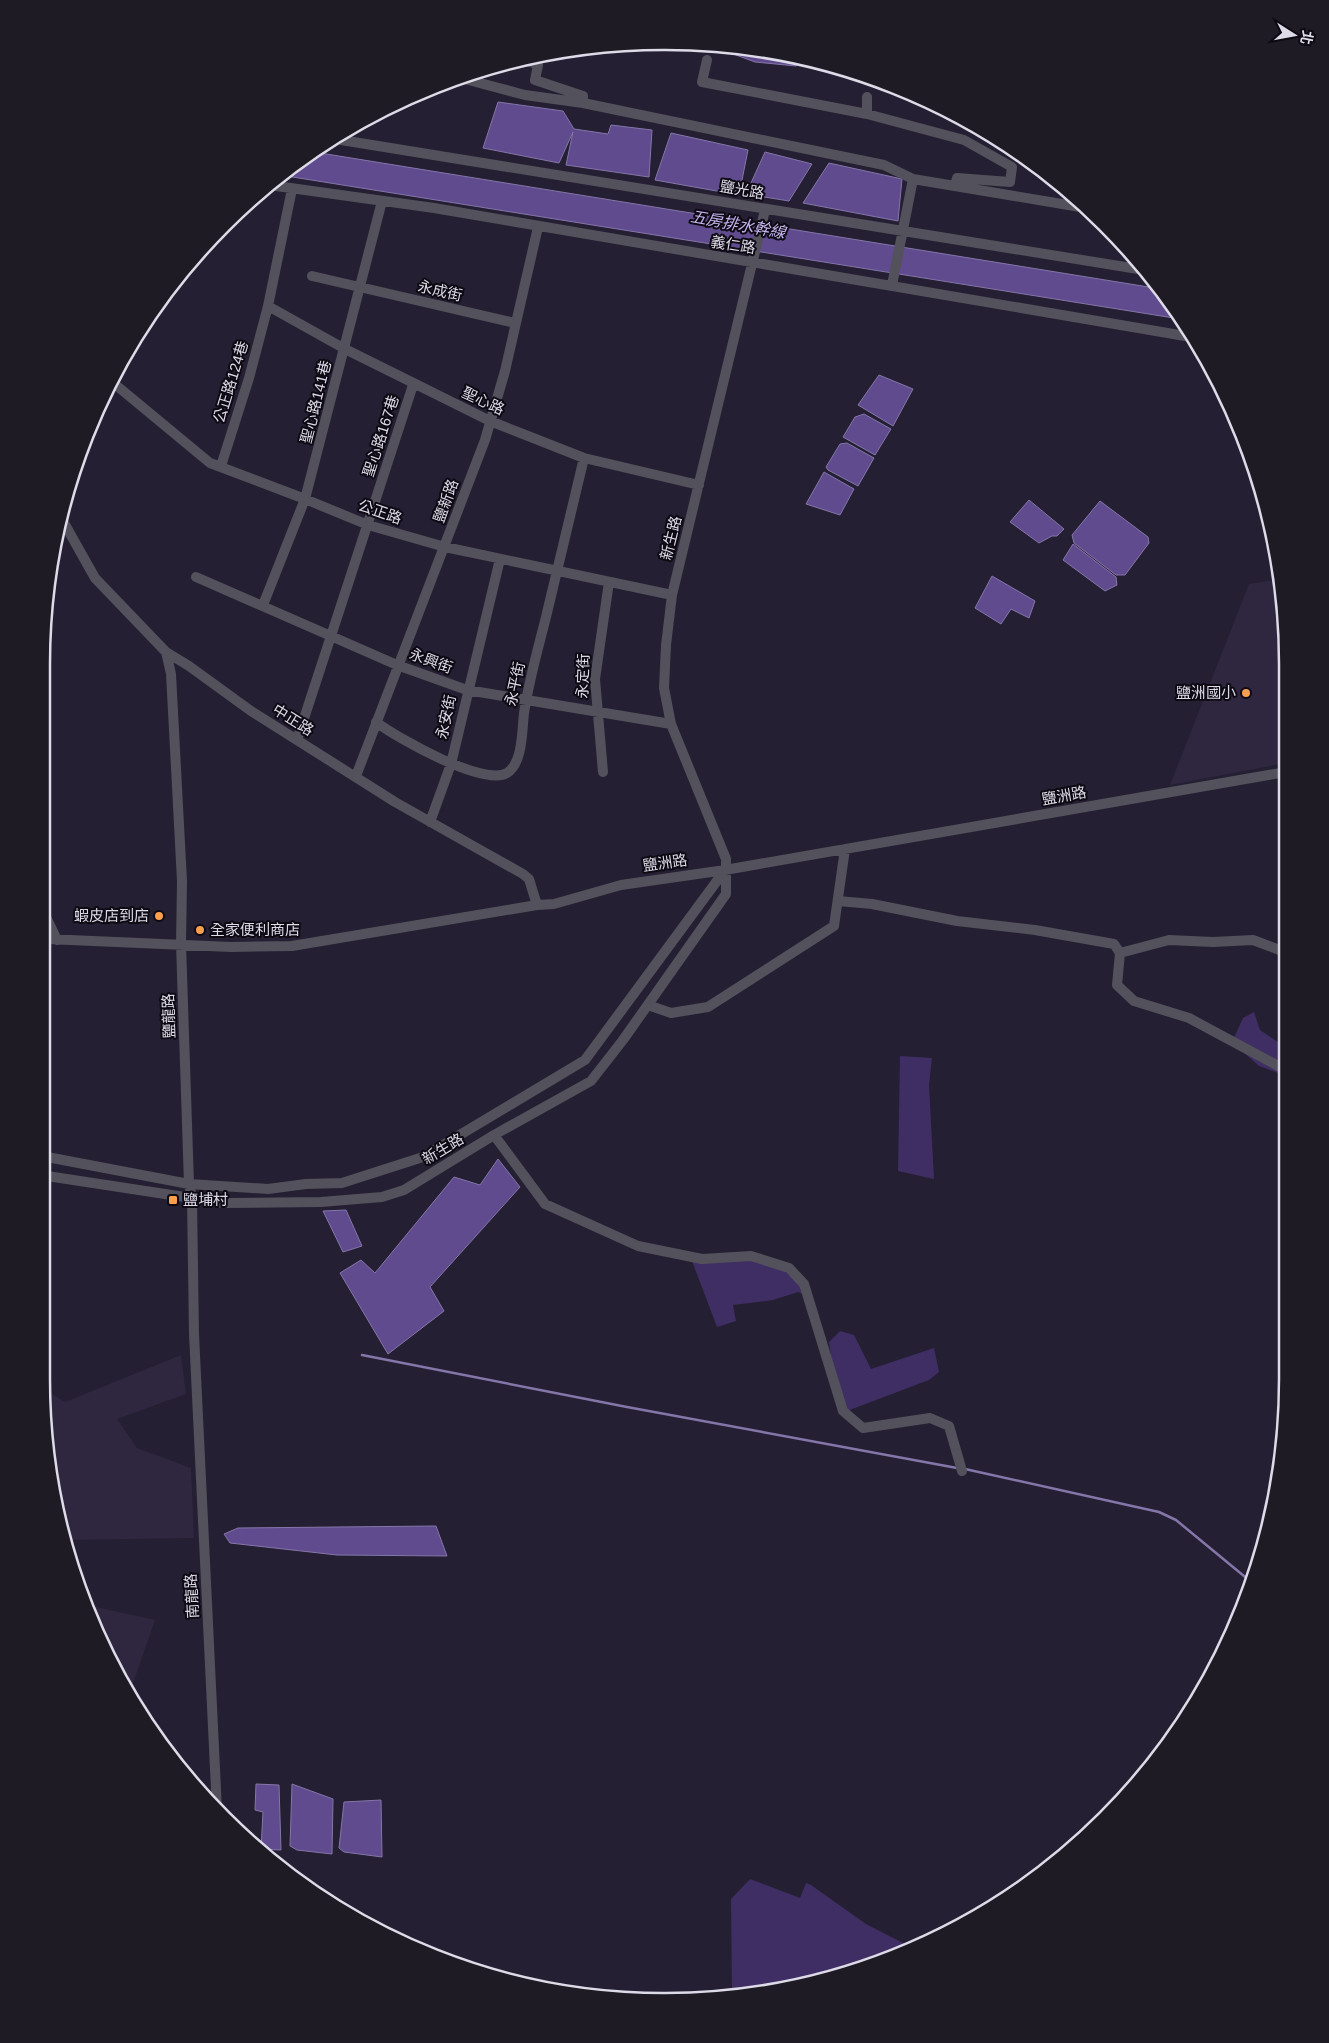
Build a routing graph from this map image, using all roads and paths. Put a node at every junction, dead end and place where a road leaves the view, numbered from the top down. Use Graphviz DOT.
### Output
graph roads {
  1 [pos="707,60"];
  2 [pos="536,64"];
  3 [pos="473,81"];
  4 [pos="867,97"];
  5 [pos="583,104"];
  6 [pos="867,114"];
  7 [pos="344,140"];
  8 [pos="913,179"];
  9 [pos="955,186"];
  10 [pos="278,187"];
  11 [pos="292,189"];
  12 [pos="382,201"];
  13 [pos="1074,206"];
  14 [pos="765,210"];
  15 [pos="538,227"];
  16 [pos="901,235"];
  17 [pos="752,264"];
  18 [pos="1135,269"];
  19 [pos="312,276"];
  20 [pos="892,282"];
  21 [pos="360,288"];
  22 [pos="268,306"];
  23 [pos="514,324"];
  24 [pos="1183,336"];
  25 [pos="345,349"];
  26 [pos="413,385"];
  27 [pos="117,386"];
  28 [pos="490,421"];
  29 [pos="584,458"];
  30 [pos="221,466"];
  31 [pos="699,485"];
  32 [pos="306,499"];
  33 [pos="368,525"];
  34 [pos="66,527"];
  35 [pos="445,548"];
  36 [pos="500,559"];
  37 [pos="557,571"];
  38 [pos="196,577"];
  39 [pos="609,582"];
  40 [pos="672,595"];
  41 [pos="263,605"];
  42 [pos="331,636"];
  43 [pos="166,652"];
  44 [pos="397,665"];
  45 [pos="467,690"];
  46 [pos="526,700"];
  47 [pos="598,713"];
  48 [pos="376,722"];
  49 [pos="671,724"];
  50 [pos="297,740"];
  51 [pos="451,764"];
  52 [pos="603,772"];
  53 [pos="1279,773"];
  54 [pos="356,776"];
  55 [pos="430,822"];
  56 [pos="845,849"];
  57 [pos="725,870"];
  58 [pos="838,901"];
  59 [pos="537,905"];
  60 [pos="52,940"];
  61 [pos="181,944"];
  62 [pos="1279,950"];
  63 [pos="1120,953"];
  64 [pos="648,1005"];
  65 [pos="1279,1066"];
  66 [pos="494,1135"];
  67 [pos="50,1158"];
  68 [pos="50,1176"];
  69 [pos="189,1184"];
  70 [pos="192,1199"];
  71 [pos="197,1380"];
  72 [pos="962,1471"];
  73 [pos="215,1798"];
  1 -- 6 [label="street"];
  2 -- 5 [label="street"];
  3 -- 5 [label="street"];
  4 -- 6 [label="street"];
  5 -- 8 [label="street"];
  6 -- 9 [label="street"];
  7 -- 14 [label="street, 鹽光路"];
  8 -- 9 [label="street"];
  8 -- 16 [label="street"];
  9 -- 13 [label="street"];
  10 -- 11 [label="street, 義仁路"];
  11 -- 12 [label="street, 義仁路"];
  11 -- 22 [label="street, 公正路124巷"];
  12 -- 15 [label="street, 義仁路"];
  12 -- 21 [label="street, 聖心路141巷"];
  14 -- 16 [label="street, 鹽光路"];
  14 -- 17 [label="street, 新生路"];
  15 -- 17 [label="street, 義仁路"];
  15 -- 23 [label="street, 鹽新路"];
  16 -- 18 [label="street, 鹽光路"];
  16 -- 20 [label="street"];
  17 -- 20 [label="street, 義仁路"];
  17 -- 31 [label="street, 新生路"];
  19 -- 21 [label="street, 永成街"];
  20 -- 24 [label="street, 義仁路"];
  21 -- 23 [label="street, 永成街"];
  21 -- 25 [label="street, 聖心路141巷"];
  22 -- 25 [label="street, 聖心路"];
  22 -- 30 [label="street, 公正路124巷"];
  23 -- 28 [label="street, 鹽新路"];
  25 -- 26 [label="street, 聖心路"];
  25 -- 32 [label="street, 聖心路141巷"];
  26 -- 28 [label="street, 聖心路"];
  26 -- 33 [label="street, 聖心路167巷"];
  27 -- 30 [label="street, 公正路"];
  28 -- 29 [label="street, 聖心路"];
  28 -- 35 [label="street, 鹽新路"];
  29 -- 31 [label="street, 聖心路"];
  29 -- 37 [label="street, 永平街"];
  30 -- 32 [label="street, 公正路"];
  31 -- 40 [label="street, 新生路"];
  32 -- 33 [label="street, 公正路"];
  32 -- 41 [label="street, 聖心路141巷"];
  33 -- 35 [label="street, 公正路"];
  33 -- 42 [label="street, 聖心路167巷"];
  34 -- 43 [label="street, 中正路"];
  35 -- 36 [label="street, 公正路"];
  35 -- 44 [label="street, 鹽新路"];
  36 -- 37 [label="street, 公正路"];
  36 -- 45 [label="street, 永安街"];
  37 -- 39 [label="street, 公正路"];
  37 -- 46 [label="street, 永平街"];
  38 -- 41 [label="street, 永興街"];
  39 -- 40 [label="street, 公正路"];
  39 -- 47 [label="street, 永定街"];
  40 -- 49 [label="street, 新生路"];
  41 -- 42 [label="street, 永興街"];
  42 -- 44 [label="street, 永興街"];
  42 -- 50 [label="street, 聖心路167巷"];
  43 -- 50 [label="street, 中正路"];
  43 -- 61 [label="street, 鹽龍路"];
  44 -- 45 [label="street, 永興街"];
  44 -- 48 [label="street, 鹽新路"];
  45 -- 46 [label="street, 永興街"];
  45 -- 51 [label="street, 永安街"];
  46 -- 47 [label="street, 永興街"];
  46 -- 51 [label="street, 永平街"];
  47 -- 49 [label="street, 永興街"];
  47 -- 52 [label="street, 永定街"];
  48 -- 51 [label="street, 永平街"];
  48 -- 54 [label="street, 鹽新路"];
  49 -- 57 [label="street, 新生路"];
  50 -- 54 [label="street, 中正路"];
  51 -- 55 [label="street, 永安街"];
  53 -- 56 [label="street, 鹽洲路"];
  54 -- 55 [label="street, 中正路"];
  55 -- 59 [label="street, 中正路"];
  56 -- 57 [label="street, 鹽洲路"];
  56 -- 58 [label="street"];
  57 -- 59 [label="street, 鹽洲路"];
  57 -- 64 [label="street, 新生路"];
  57 -- 69 [label="street, 新生路"];
  58 -- 63 [label="street"];
  58 -- 64 [label="street"];
  59 -- 61 [label="street, 鹽洲路"];
  60 -- 61 [label="street, 鹽洲路"];
  61 -- 69 [label="street, 鹽龍路"];
  62 -- 63 [label="street"];
  63 -- 65 [label="street"];
  64 -- 66 [label="street, 新生路"];
  66 -- 70 [label="street, 新生路"];
  66 -- 72 [label="street"];
  67 -- 69 [label="street, 新生路"];
  68 -- 70 [label="street, 新生路"];
  69 -- 70 [label="street, 鹽龍路"];
  70 -- 71 [label="street, 鹽龍路"];
  71 -- 73 [label="street, 南龍路"];
}
